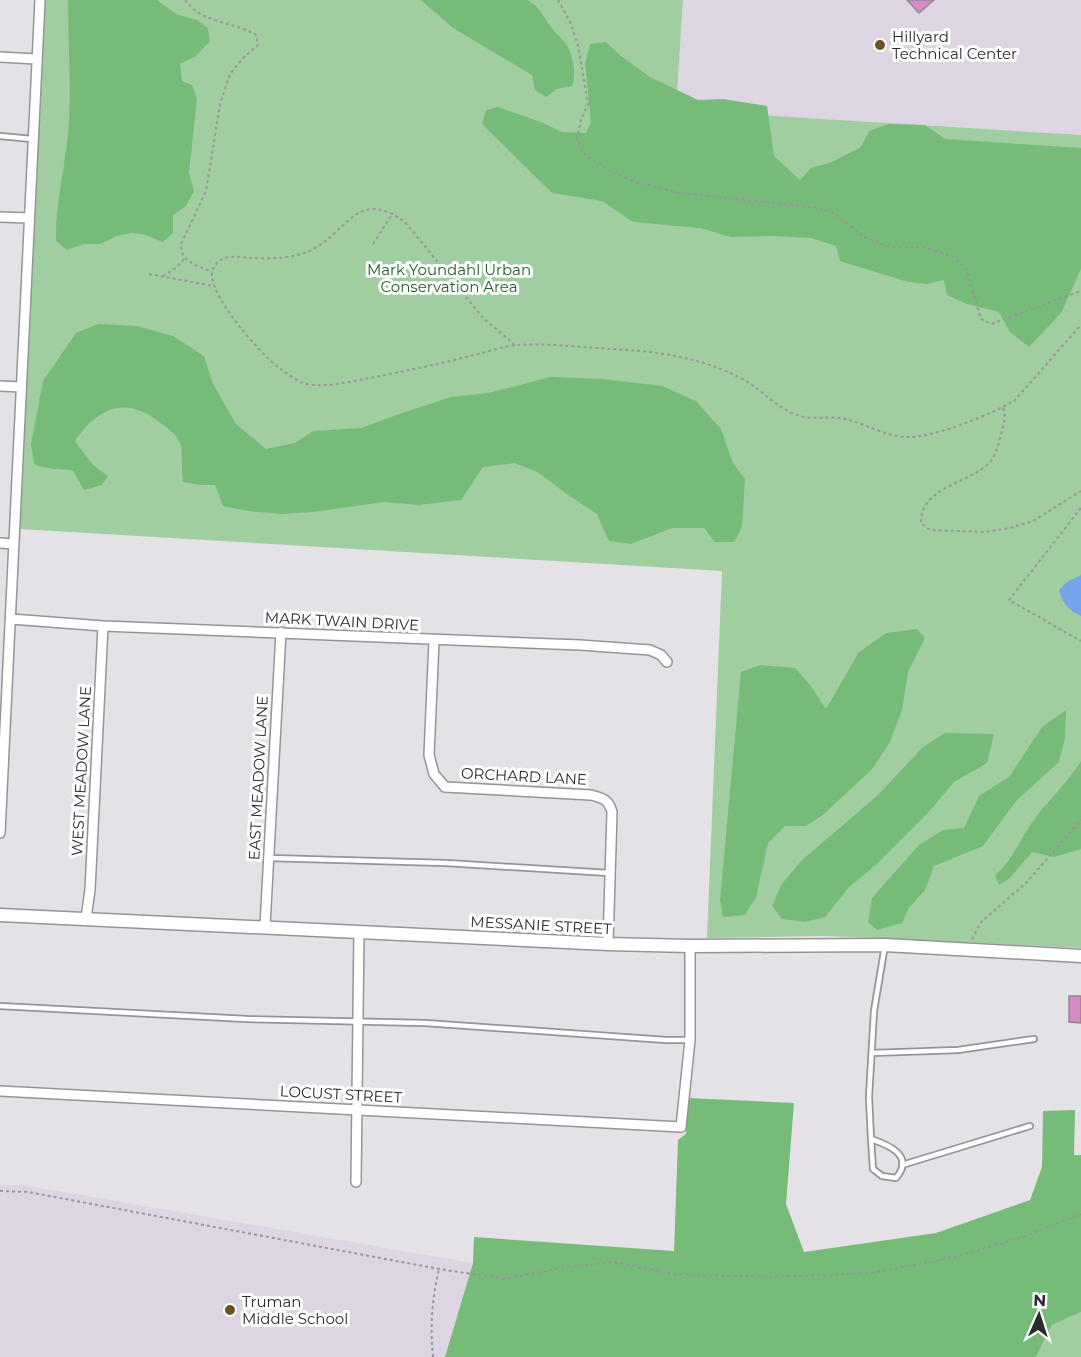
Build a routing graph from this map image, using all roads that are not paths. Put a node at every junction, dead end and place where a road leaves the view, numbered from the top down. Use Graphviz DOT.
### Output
graph roads {
  1 [pos="40,0"];
  2 [pos="0,57"];
  3 [pos="36,58"];
  4 [pos="0,136"];
  5 [pos="32,139"];
  6 [pos="0,217"];
  7 [pos="29,218"];
  8 [pos="0,386"];
  9 [pos="21,387"];
  10 [pos="0,543"];
  11 [pos="13,544"];
  12 [pos="11,619"];
  13 [pos="103,626"];
  14 [pos="281,632"];
  15 [pos="434,640"];
  16 [pos="667,662"];
  17 [pos="4,687"];
  18 [pos="0,827"];
  19 [pos="0,833"];
  20 [pos="269,858"];
  21 [pos="609,873"];
  22 [pos="0,915"];
  23 [pos="86,918"];
  24 [pos="265,926"];
  25 [pos="359,931"];
  26 [pos="608,944"];
  27 [pos="885,945"];
  28 [pos="690,946"];
  29 [pos="1081,956"];
  30 [pos="0,1006"];
  31 [pos="359,1021"];
  32 [pos="1034,1039"];
  33 [pos="690,1040"];
  34 [pos="872,1053"];
  35 [pos="0,1090"];
  36 [pos="357,1109"];
  37 [pos="1030,1126"];
  38 [pos="871,1138"];
  39 [pos="902,1165"];
  40 [pos="356,1182"];
  1 -- 3 [label="street"];
  2 -- 3 [label="street"];
  3 -- 5 [label="street"];
  4 -- 5 [label="lane"];
  5 -- 7 [label="street"];
  6 -- 7 [label="street"];
  7 -- 9 [label="street"];
  8 -- 9 [label="street"];
  9 -- 11 [label="street"];
  10 -- 11 [label="street"];
  11 -- 12 [label="street"];
  12 -- 13 [label="street, MARK TWAIN DRIVE"];
  12 -- 17 [label="street"];
  13 -- 14 [label="street, MARK TWAIN DRIVE"];
  13 -- 23 [label="street, WEST MEADOW LANE"];
  14 -- 15 [label="street, MARK TWAIN DRIVE"];
  14 -- 20 [label="street, EAST MEADOW LANE"];
  15 -- 16 [label="street, MARK TWAIN DRIVE"];
  15 -- 21 [label="street, ORCHARD LANE"];
  17 -- 18 [label="street"];
  18 -- 19 [label="street"];
  20 -- 21 [label="lane"];
  20 -- 24 [label="street, EAST MEADOW LANE"];
  21 -- 26 [label="street, ORCHARD LANE"];
  22 -- 23 [label="street, MESSANIE STREET"];
  23 -- 24 [label="street, MESSANIE STREET"];
  24 -- 25 [label="street, MESSANIE STREET"];
  25 -- 26 [label="street, MESSANIE STREET"];
  25 -- 31 [label="street"];
  26 -- 28 [label="street, MESSANIE STREET"];
  27 -- 28 [label="street, MESSANIE STREET"];
  27 -- 29 [label="street, MESSANIE STREET"];
  27 -- 34 [label="lane"];
  28 -- 33 [label="street"];
  30 -- 31 [label="lane"];
  31 -- 33 [label="lane"];
  31 -- 36 [label="street"];
  32 -- 34 [label="lane"];
  33 -- 36 [label="street, LOCUST STREET"];
  34 -- 38 [label="lane"];
  35 -- 36 [label="street, LOCUST STREET"];
  36 -- 40 [label="street"];
  37 -- 39 [label="lane"];
  38 -- 39 [label="lane"];
  38 -- 39 [label="lane"];
}
